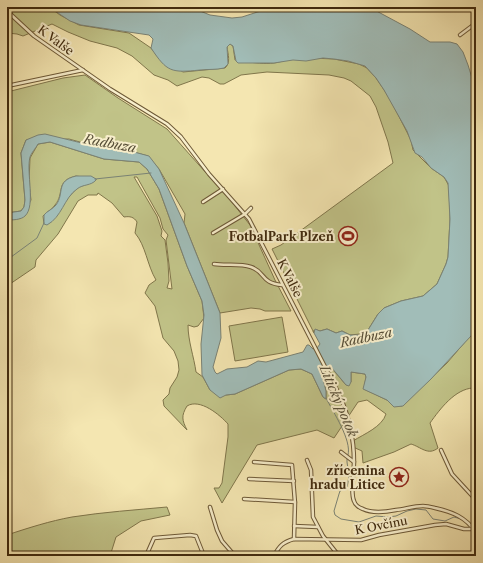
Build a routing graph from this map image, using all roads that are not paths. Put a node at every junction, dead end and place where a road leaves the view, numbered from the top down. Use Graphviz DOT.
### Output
graph roads {
  1 [pos="7,11"];
  2 [pos="476,23"];
  3 [pos="460,35"];
  4 [pos="83,70"];
  5 [pos="7,86"];
  6 [pos="223,189"];
  7 [pos="203,202"];
  8 [pos="251,208"];
  9 [pos="245,214"];
  10 [pos="213,233"];
  11 [pos="214,264"];
  12 [pos="283,285"];
  13 [pos="441,450"];
  14 [pos="341,452"];
  15 [pos="307,460"];
  16 [pos="254,462"];
  17 [pos="354,462"];
  18 [pos="249,479"];
  19 [pos="294,481"];
  20 [pos="244,499"];
  21 [pos="476,500"];
  22 [pos="295,502"];
  23 [pos="210,507"];
  24 [pos="294,526"];
  25 [pos="318,527"];
  26 [pos="475,530"];
  27 [pos="294,539"];
  28 [pos="325,540"];
  29 [pos="146,556"];
  30 [pos="204,556"];
  31 [pos="235,556"];
  32 [pos="274,556"];
  33 [pos="339,556"];
  1 -- 4 [label="street, K Valše"];
  2 -- 3 [label="street"];
  4 -- 5 [label="street"];
  4 -- 6 [label="street, K Valše"];
  6 -- 7 [label="street"];
  6 -- 9 [label="street, K Valše"];
  8 -- 9 [label="street"];
  9 -- 10 [label="street"];
  9 -- 12 [label="street, K Valše"];
  11 -- 12 [label="street"];
  12 -- 17 [label="street, K Valše"];
  13 -- 21 [label="street"];
  14 -- 17 [label="street"];
  15 -- 25 [label="street"];
  16 -- 19 [label="street"];
  17 -- 26 [label="street, K Valše"];
  18 -- 19 [label="street"];
  19 -- 22 [label="street"];
  20 -- 22 [label="street"];
  22 -- 24 [label="street"];
  23 -- 31 [label="street"];
  24 -- 25 [label="street"];
  24 -- 27 [label="street"];
  25 -- 28 [label="street"];
  26 -- 28 [label="street, K Ovčínu"];
  27 -- 28 [label="street, K Ovčínu"];
  27 -- 32 [label="street"];
  28 -- 33 [label="street"];
  29 -- 30 [label="street"];
}
